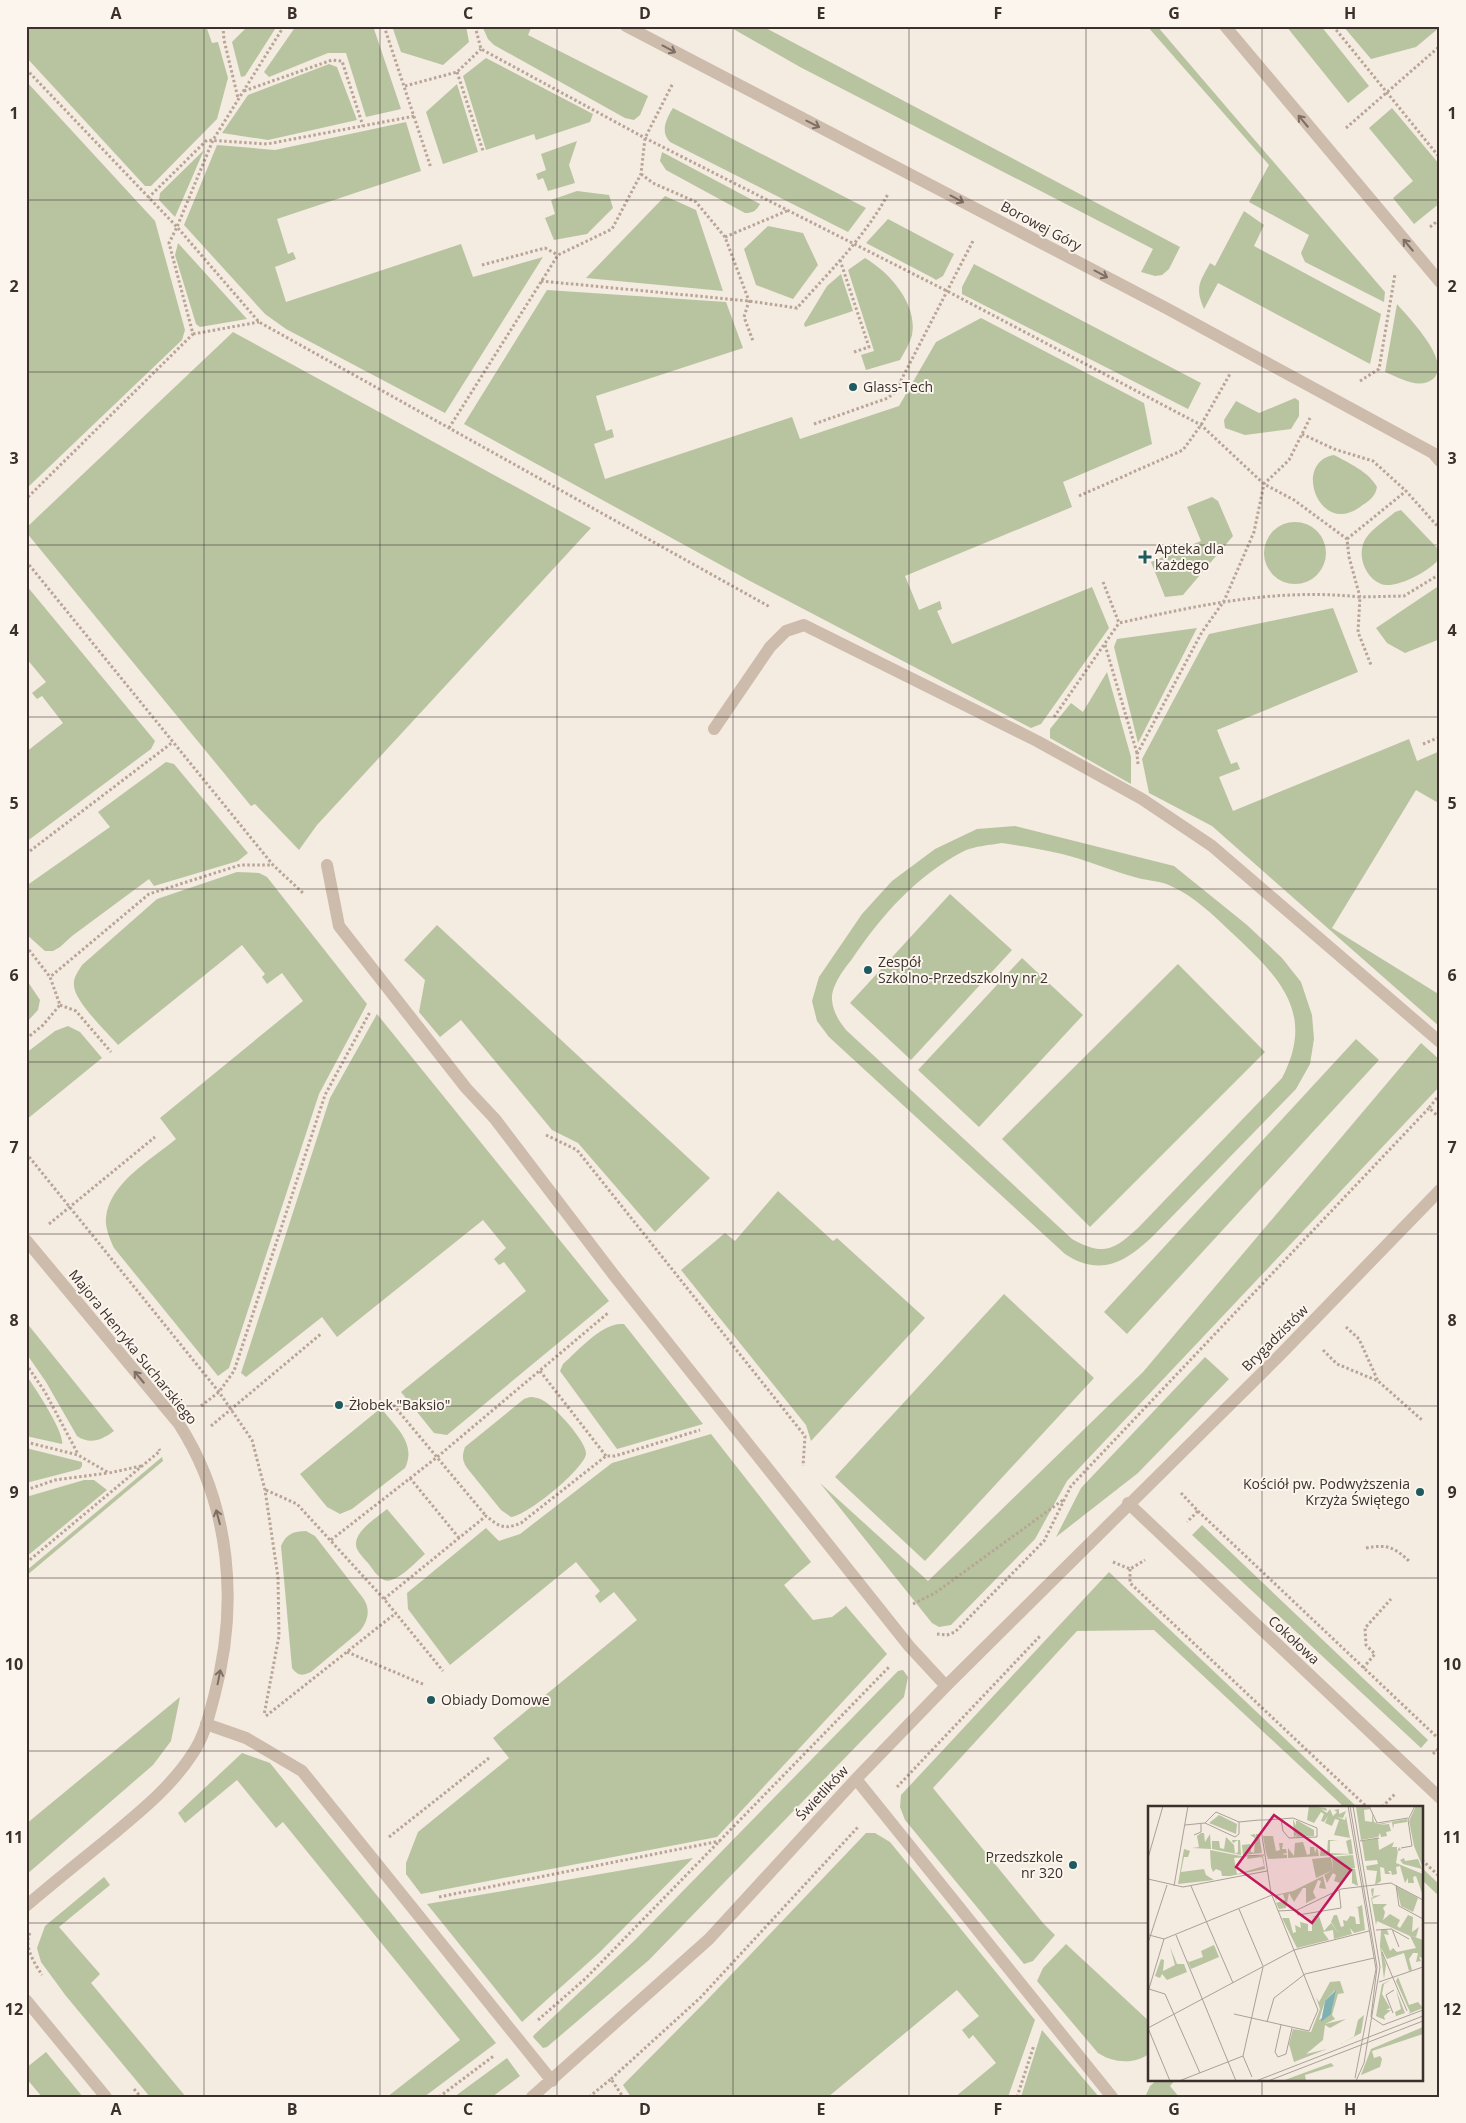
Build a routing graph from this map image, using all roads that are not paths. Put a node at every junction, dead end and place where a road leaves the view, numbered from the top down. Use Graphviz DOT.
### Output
graph roads {
  1 [pos="626,26"];
  2 [pos="1225,26"];
  3 [pos="1440,282"];
  4 [pos="1438,454"];
  5 [pos="714,729"];
  6 [pos="327,865"];
  7 [pos="1440,1042"];
  8 [pos="1440,1190"];
  9 [pos="27,1241"];
  10 [pos="1128,1503"];
  11 [pos="946,1686"];
  12 [pos="206,1724"];
  13 [pos="856,1779"];
  14 [pos="1440,1798"];
  15 [pos="26,1906"];
  16 [pos="26,2000"];
  17 [pos="552,2081"];
  18 [pos="106,2097"];
  19 [pos="532,2097"];
  20 [pos="1112,2097"];
  1 -- 4 [label="street, Borowej Góry, one-way"];
  3 -- 2 [label="street, one-way"];
  5 -- 7 [label="street"];
  6 -- 11 [label="street"];
  8 -- 10 [label="street, Brygadzistów"];
  12 -- 9 [label="street, Majora Henryka Sucharskiego, one-way"];
  10 -- 11 [label="street, Świetlików"];
  10 -- 14 [label="street, Cokołowa"];
  11 -- 13 [label="street, Świetlików"];
  12 -- 15 [label="street, Majora Henryka Sucharskiego"];
  12 -- 17 [label="street"];
  13 -- 17 [label="street, Świetlików"];
  13 -- 20 [label="street"];
  16 -- 18 [label="street"];
  17 -- 19 [label="street, Świetlików"];
}
